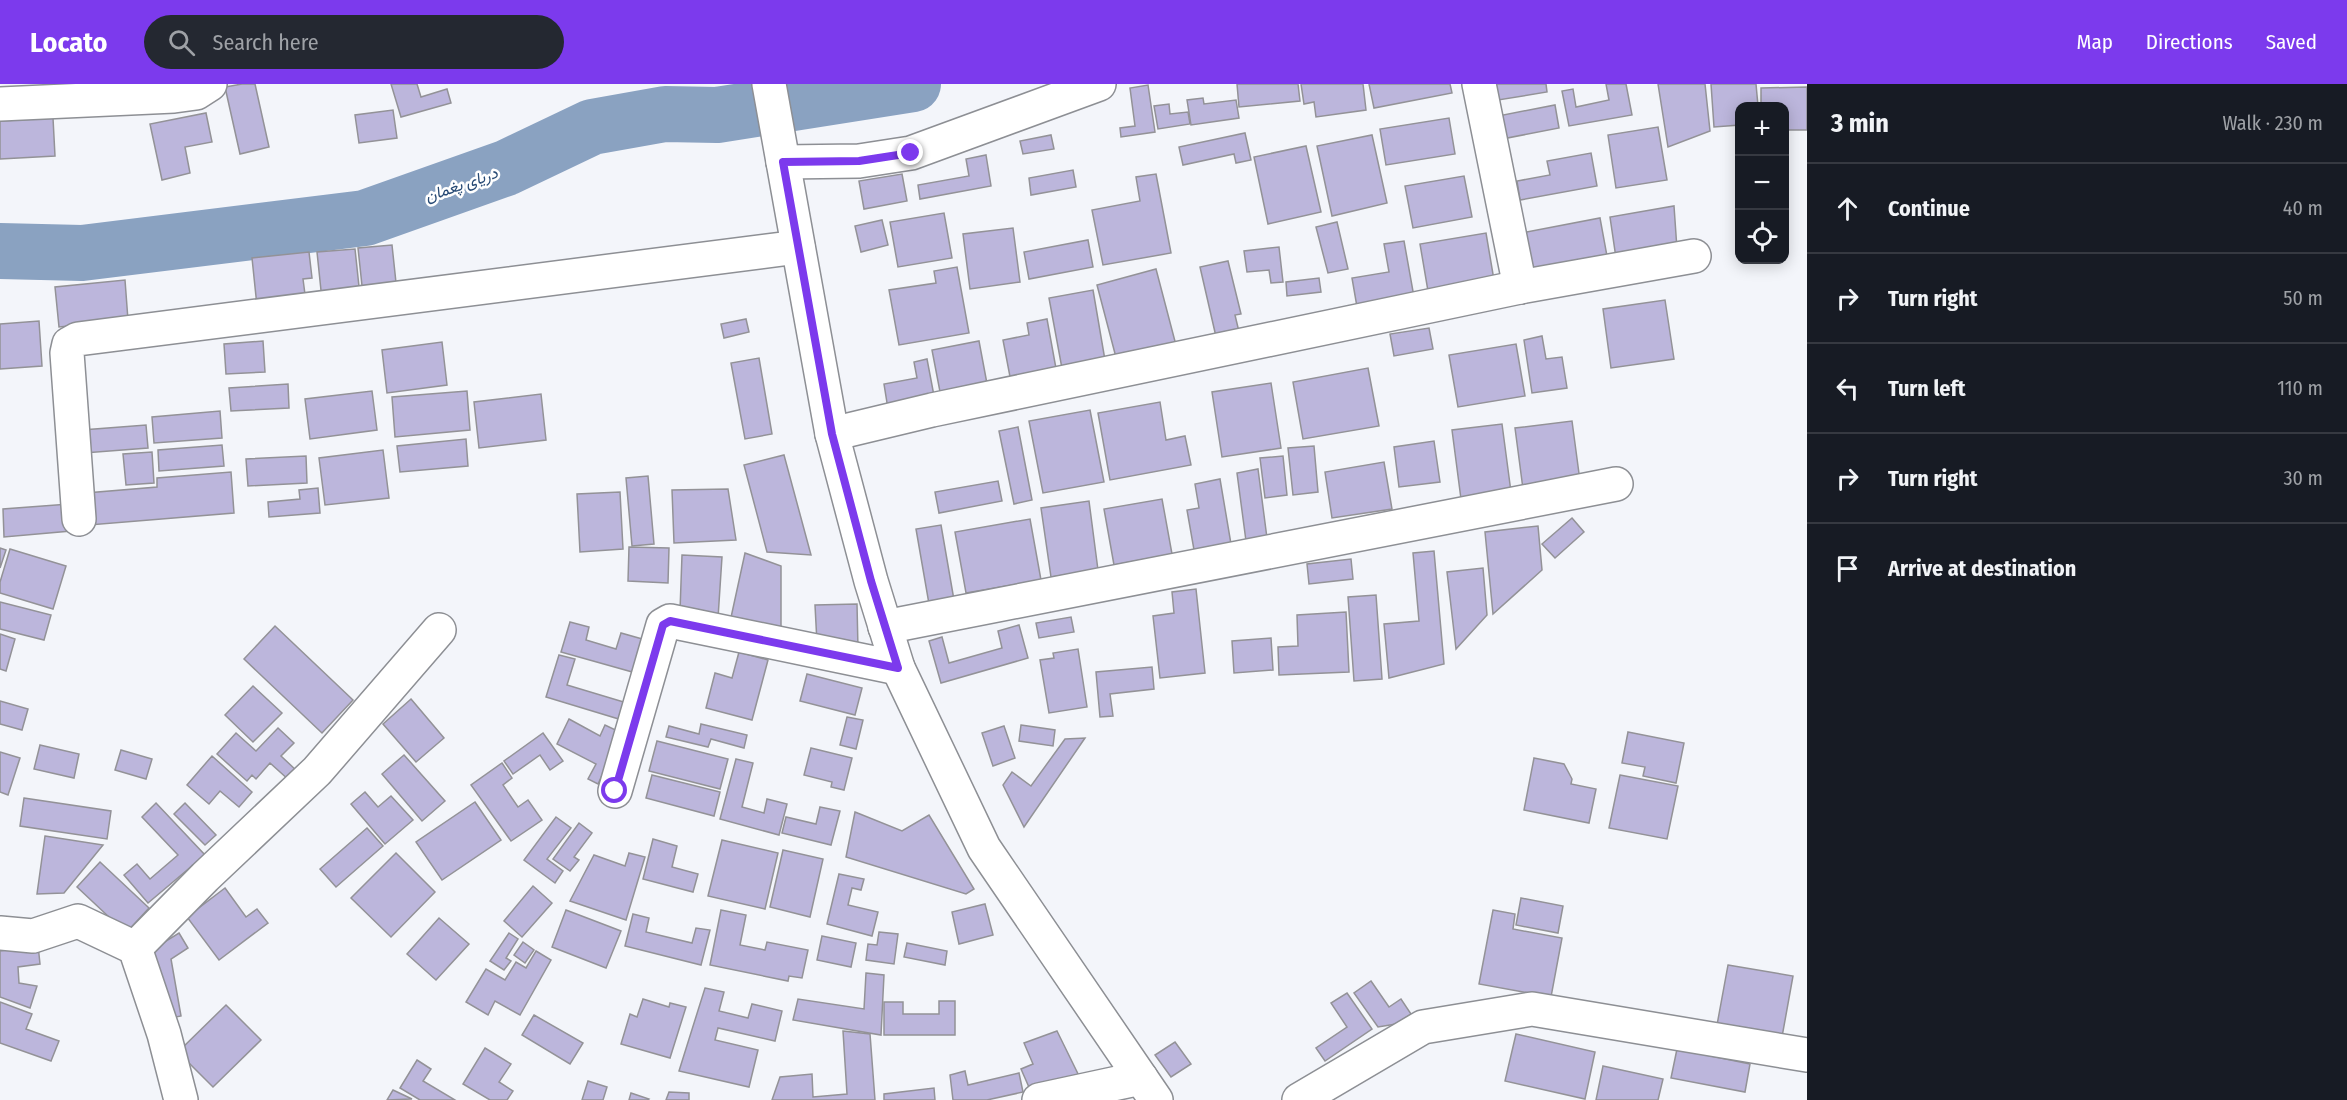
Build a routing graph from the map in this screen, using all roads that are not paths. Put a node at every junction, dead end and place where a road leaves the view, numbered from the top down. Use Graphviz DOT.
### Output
graph roads {
  1 [pos="210,84"];
  2 [pos="769,84"];
  3 [pos="1099,84"];
  4 [pos="1479,84"];
  5 [pos="0,104"];
  6 [pos="781,149"];
  7 [pos="798,247"];
  8 [pos="1694,256"];
  9 [pos="1520,287"];
  10 [pos="832,434"];
  11 [pos="1616,484"];
  12 [pos="79,519"];
  13 [pos="885,627"];
  14 [pos="439,630"];
  15 [pos="898,668"];
  16 [pos="615,791"];
  17 [pos="0,933"];
  18 [pos="135,948"];
  19 [pos="1807,1055"];
  20 [pos="1148,1089"];
  21 [pos="181,1100"];
  22 [pos="1039,1100"];
  23 [pos="1299,1100"];
  1 -- 5 [label="street"];
  2 -- 6 [label="street"];
  3 -- 6 [label="street"];
  4 -- 9 [label="street"];
  6 -- 7 [label="street"];
  7 -- 10 [label="street"];
  7 -- 12 [label="street"];
  8 -- 9 [label="street"];
  9 -- 10 [label="street"];
  10 -- 13 [label="street"];
  11 -- 13 [label="street"];
  13 -- 15 [label="street"];
  14 -- 18 [label="street"];
  15 -- 16 [label="street"];
  15 -- 20 [label="street"];
  17 -- 18 [label="street"];
  18 -- 21 [label="street"];
  19 -- 23 [label="street"];
  20 -- 22 [label="street"];
}
